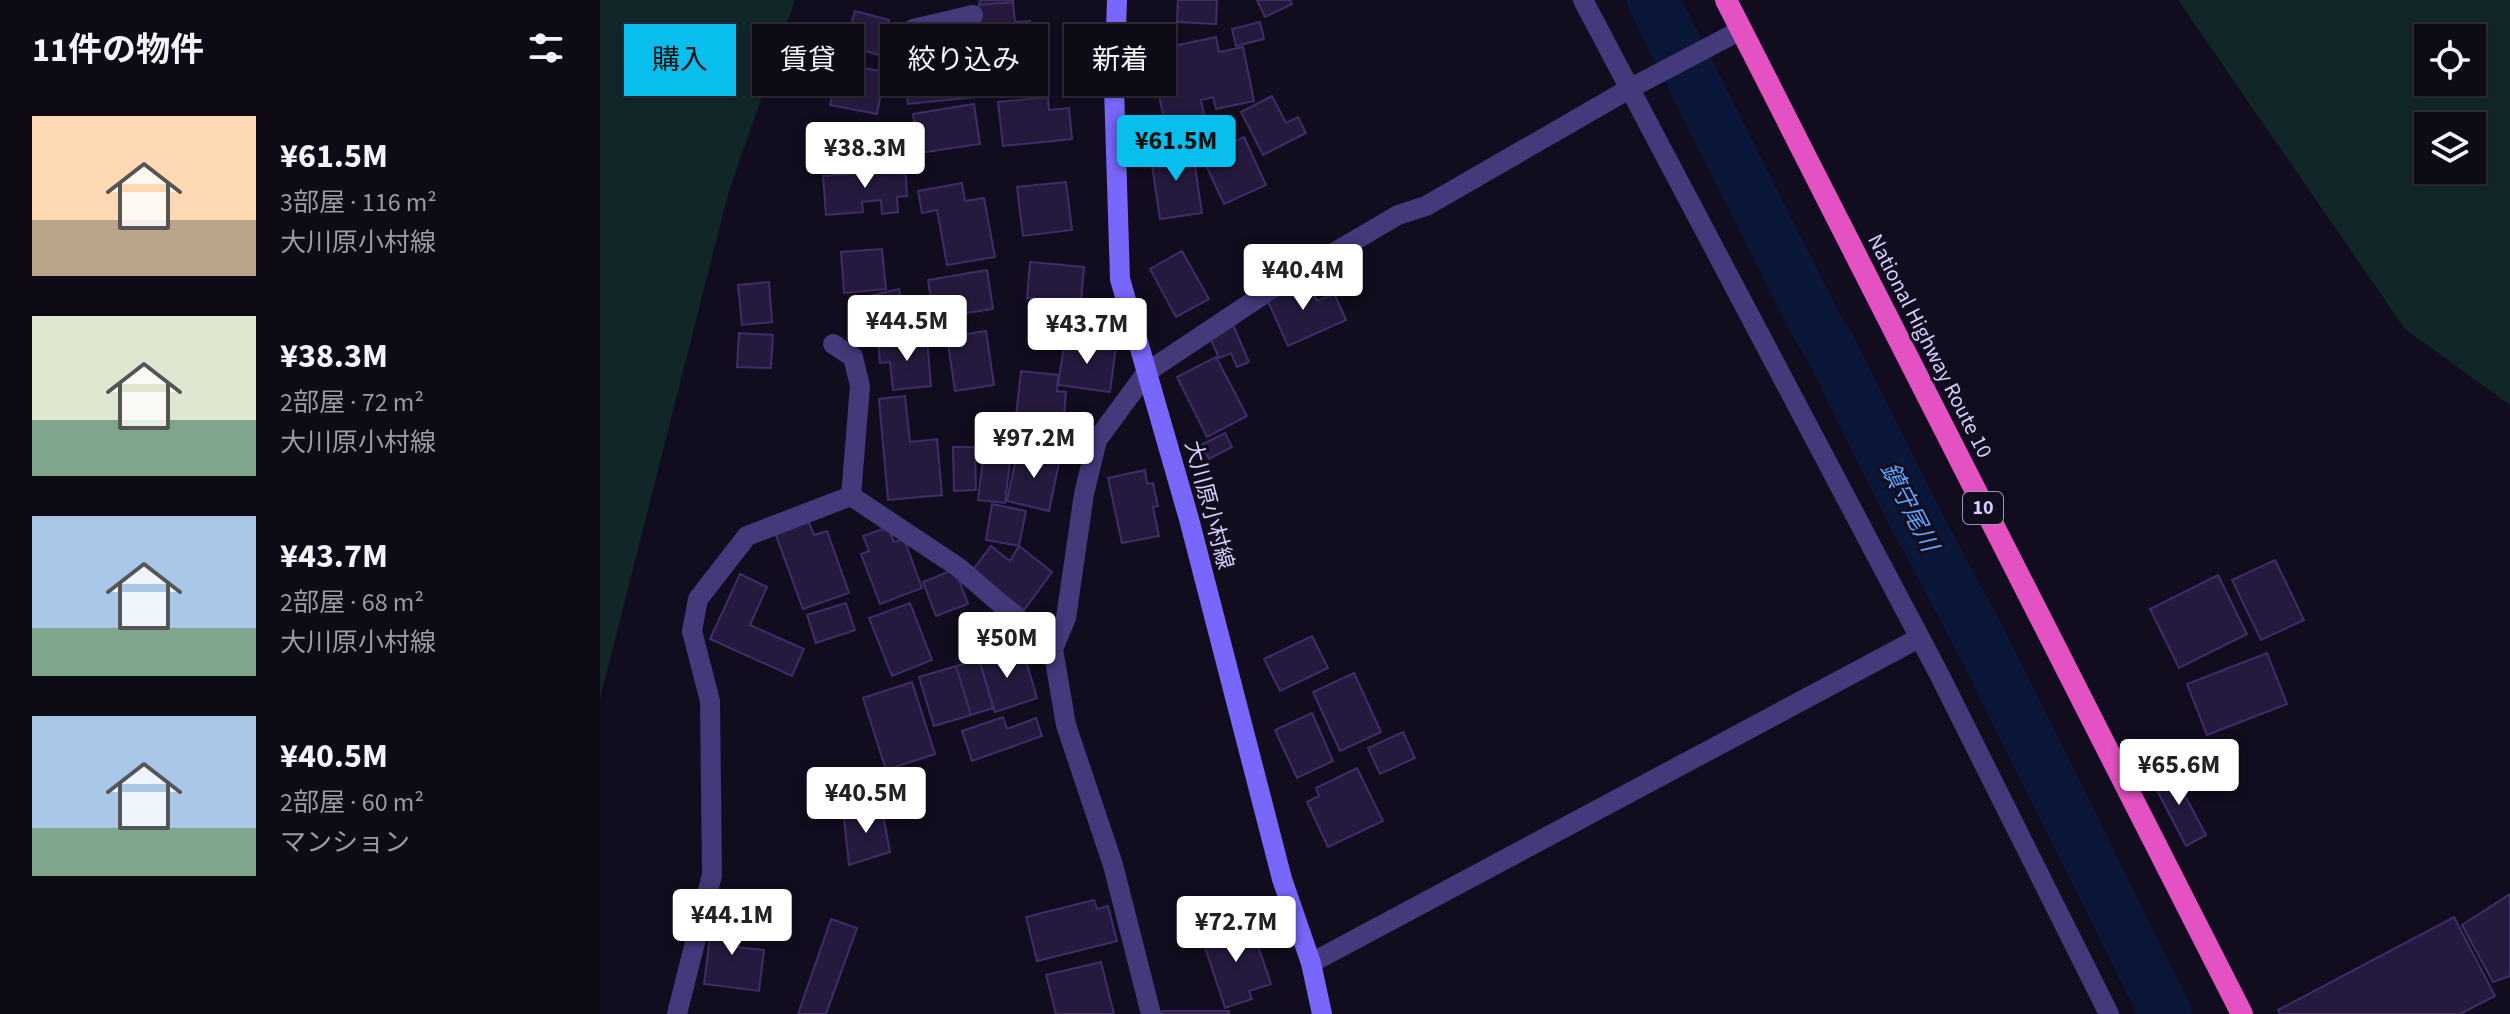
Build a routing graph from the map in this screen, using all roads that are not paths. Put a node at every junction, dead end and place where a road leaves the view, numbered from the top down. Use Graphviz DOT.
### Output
graph roads {
  1 [pos="1117,0"];
  2 [pos="1583,0"];
  3 [pos="1726,0"];
  4 [pos="973,15"];
  5 [pos="934,24"];
  6 [pos="1741,30"];
  7 [pos="1634,86"];
  8 [pos="833,344"];
  9 [pos="1147,372"];
  10 [pos="851,496"];
  11 [pos="1919,638"];
  12 [pos="1053,649"];
  13 [pos="1311,963"];
  14 [pos="677,1014"];
  15 [pos="1151,1014"];
  16 [pos="1322,1014"];
  17 [pos="2109,1014"];
  18 [pos="2242,1014"];
  1 -- 9 [label="main road, 大川原小村線"];
  2 -- 7 [label="street"];
  3 -- 6 [label="highway, National Highway Route 10 / 10"];
  4 -- 5 [label="street"];
  6 -- 7 [label="street"];
  6 -- 18 [label="highway, National Highway Route 10 / 10"];
  7 -- 9 [label="street"];
  7 -- 11 [label="street"];
  8 -- 10 [label="street"];
  9 -- 12 [label="street"];
  9 -- 13 [label="main road, 大川原小村線"];
  10 -- 12 [label="street"];
  10 -- 14 [label="street"];
  11 -- 13 [label="street"];
  11 -- 17 [label="street"];
  12 -- 15 [label="street"];
  13 -- 16 [label="main road, 大川原小村線"];
}
